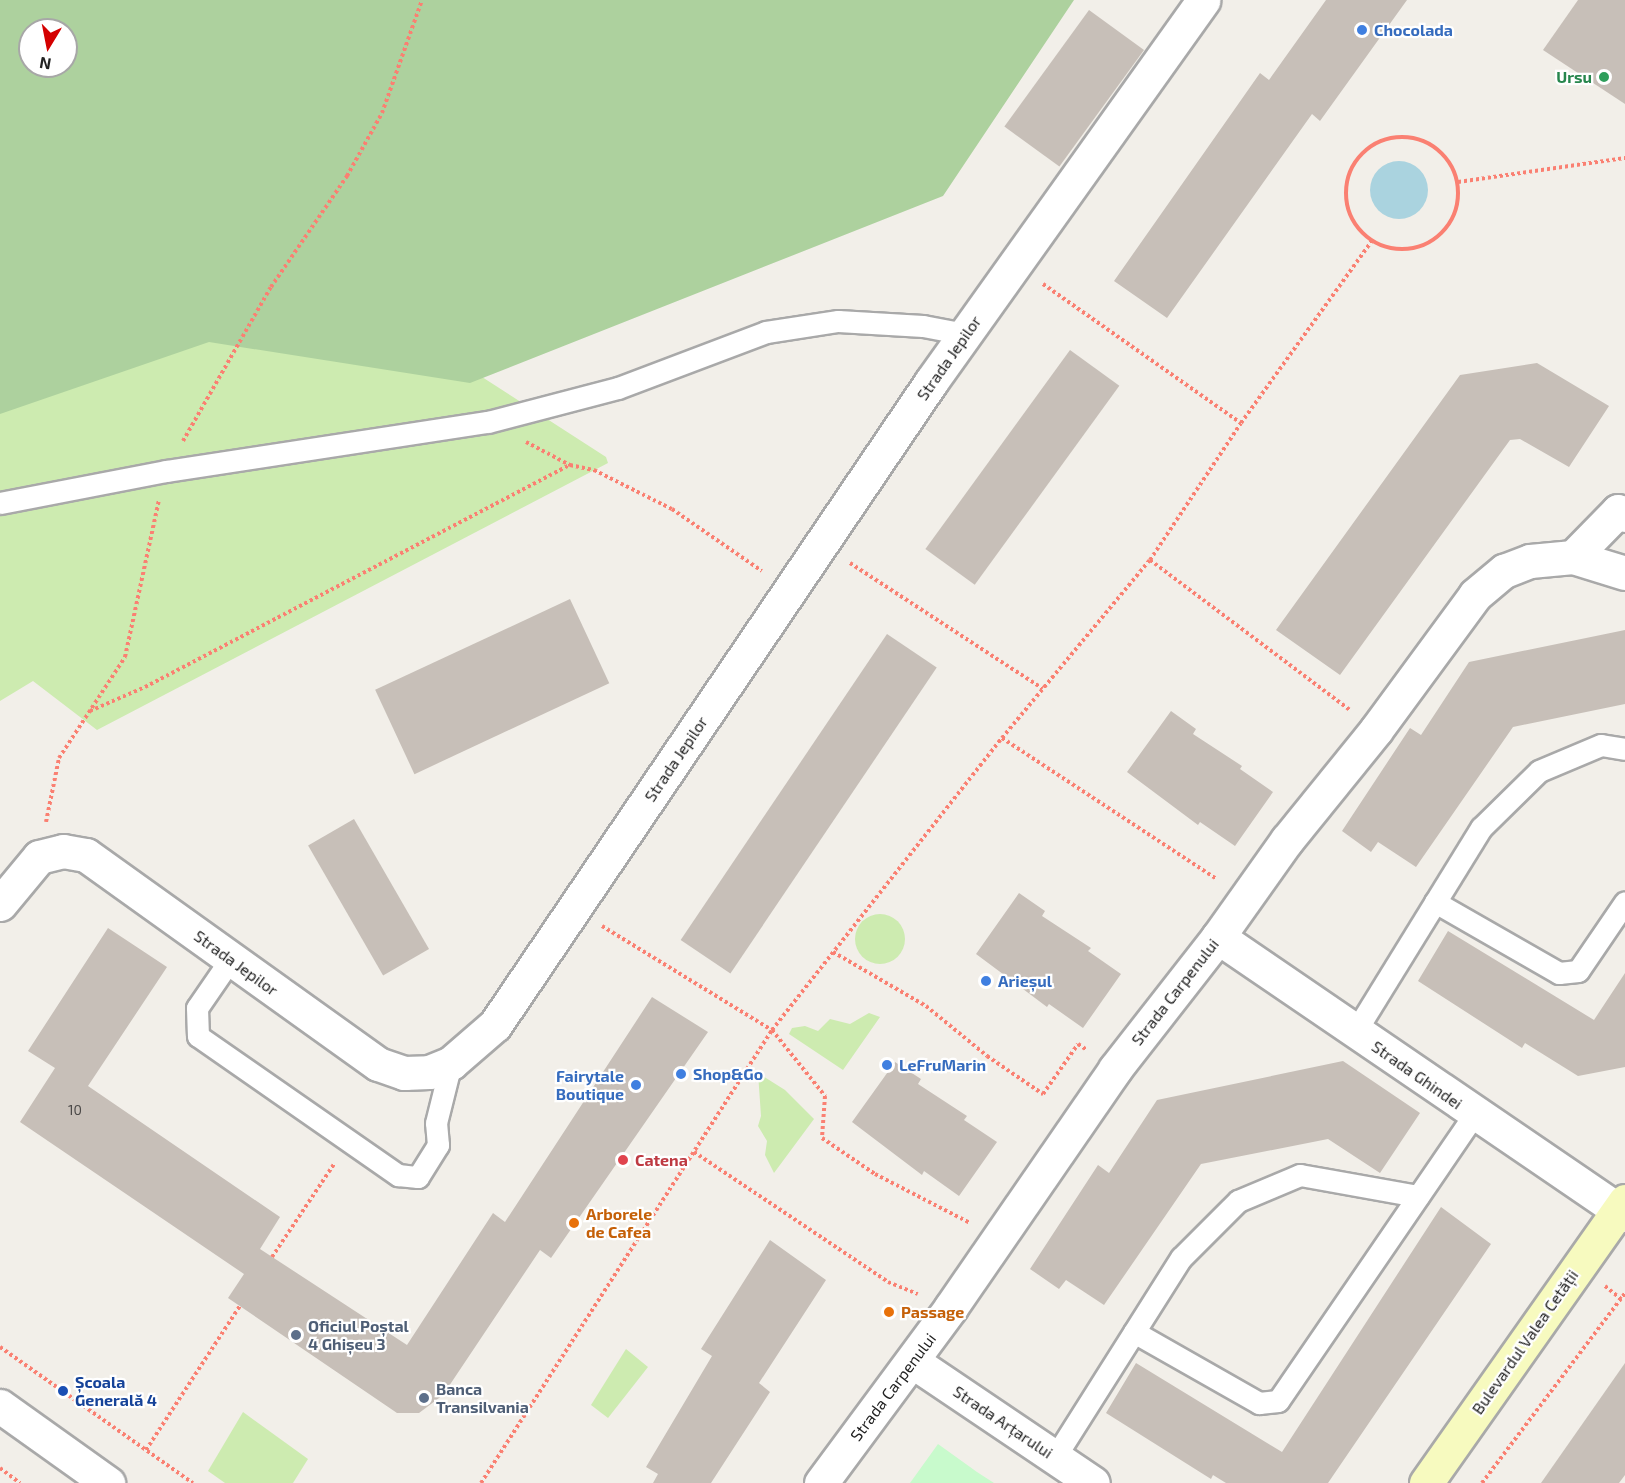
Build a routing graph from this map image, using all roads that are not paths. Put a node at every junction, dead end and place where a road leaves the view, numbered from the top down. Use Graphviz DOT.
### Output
graph roads {
  1 [pos="1203,0"];
  2 [pos="965,334"];
  3 [pos="0,503"];
  4 [pos="1625,516"];
  5 [pos="1573,557"];
  6 [pos="1625,573"];
  7 [pos="1625,749"];
  8 [pos="1435,902"];
  9 [pos="1625,902"];
  10 [pos="0,904"];
  11 [pos="1218,937"];
  12 [pos="230,960"];
  13 [pos="1355,1032"];
  14 [pos="451,1063"];
  15 [pos="1474,1115"];
  16 [pos="1418,1196"];
  17 [pos="1622,1209"];
  18 [pos="1134,1332"];
  19 [pos="912,1361"];
  20 [pos="0,1406"];
  21 [pos="1055,1457"];
  22 [pos="108,1483"];
  23 [pos="821,1483"];
  24 [pos="1094,1483"];
  25 [pos="1426,1483"];
  1 -- 2 [label="street, Strada Jepilor"];
  2 -- 3 [label="lane"];
  2 -- 14 [label="street, Strada Jepilor"];
  4 -- 5 [label="street"];
  5 -- 6 [label="street, Strada Carpenului"];
  5 -- 11 [label="street, Strada Carpenului"];
  7 -- 8 [label="lane"];
  8 -- 9 [label="lane"];
  8 -- 13 [label="lane"];
  10 -- 12 [label="street, Strada Jepilor"];
  11 -- 13 [label="street, Strada Ghindei"];
  11 -- 19 [label="street, Strada Carpenului"];
  12 -- 14 [label="street, Strada Jepilor"];
  12 -- 14 [label="lane"];
  13 -- 15 [label="street, Strada Ghindei"];
  15 -- 16 [label="lane"];
  15 -- 17 [label="street, Strada Ghindei"];
  16 -- 18 [label="lane"];
  16 -- 18 [label="lane"];
  17 -- 25 [label="main road, Bulevardul Valea Cetății"];
  18 -- 21 [label="lane"];
  19 -- 21 [label="street, Strada Arțarului"];
  19 -- 23 [label="street, Strada Carpenului"];
  20 -- 22 [label="street"];
  21 -- 24 [label="street, Strada Arțarului"];
}
